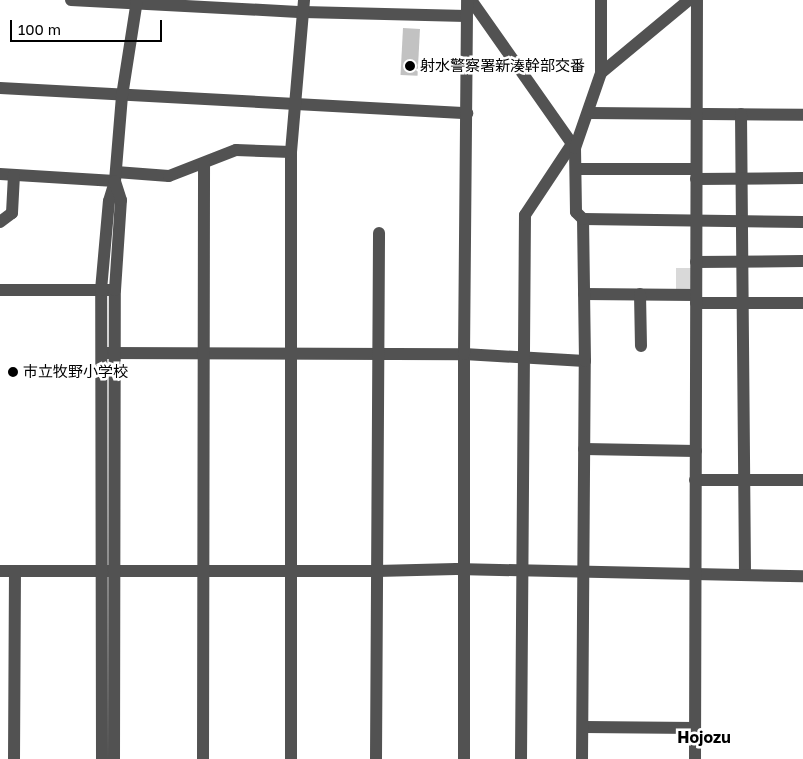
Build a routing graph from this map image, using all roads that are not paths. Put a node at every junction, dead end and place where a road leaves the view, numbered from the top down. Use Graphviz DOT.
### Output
graph roads {
  1 [pos="71,0"];
  2 [pos="467,0"];
  3 [pos="471,0"];
  4 [pos="689,0"];
  5 [pos="697,0"];
  6 [pos="601,1"];
  7 [pos="137,2"];
  8 [pos="304,6"];
  9 [pos="466,16"];
  10 [pos="601,73"];
  11 [pos="0,88"];
  12 [pos="122,96"];
  13 [pos="294,104"];
  14 [pos="467,113"];
  15 [pos="589,113"];
  16 [pos="696,114"];
  17 [pos="741,114"];
  18 [pos="803,115"];
  19 [pos="574,146"];
  20 [pos="291,152"];
  21 [pos="204,163"];
  22 [pos="577,169"];
  23 [pos="0,174"];
  24 [pos="696,174"];
  25 [pos="14,175"];
  26 [pos="116,176"];
  27 [pos="742,178"];
  28 [pos="803,178"];
  29 [pos="583,219"];
  30 [pos="696,221"];
  31 [pos="742,221"];
  32 [pos="0,222"];
  33 [pos="803,222"];
  34 [pos="379,233"];
  35 [pos="803,261"];
  36 [pos="696,262"];
  37 [pos="742,262"];
  38 [pos="0,290"];
  39 [pos="101,290"];
  40 [pos="115,290"];
  41 [pos="584,294"];
  42 [pos="640,294"];
  43 [pos="696,299"];
  44 [pos="743,303"];
  45 [pos="803,303"];
  46 [pos="641,346"];
  47 [pos="101,353"];
  48 [pos="115,353"];
  49 [pos="203,354"];
  50 [pos="292,354"];
  51 [pos="379,354"];
  52 [pos="464,354"];
  53 [pos="525,357"];
  54 [pos="585,361"];
  55 [pos="584,449"];
  56 [pos="696,451"];
  57 [pos="695,480"];
  58 [pos="744,480"];
  59 [pos="803,480"];
  60 [pos="465,569"];
  61 [pos="108,570"];
  62 [pos="522,570"];
  63 [pos="0,571"];
  64 [pos="15,571"];
  65 [pos="203,571"];
  66 [pos="291,571"];
  67 [pos="377,571"];
  68 [pos="584,571"];
  69 [pos="695,574"];
  70 [pos="745,575"];
  71 [pos="803,576"];
  72 [pos="584,727"];
  73 [pos="695,728"];
  74 [pos="14,759"];
  75 [pos="102,759"];
  76 [pos="114,759"];
  77 [pos="202,759"];
  78 [pos="291,759"];
  79 [pos="376,759"];
  80 [pos="464,759"];
  81 [pos="521,759"];
  82 [pos="582,759"];
  83 [pos="696,759"];
  1 -- 7 [label="street"];
  2 -- 9 [label="street"];
  3 -- 19 [label="street"];
  4 -- 10 [label="street"];
  5 -- 16 [label="street"];
  6 -- 10 [label="street"];
  7 -- 8 [label="street"];
  7 -- 12 [label="street"];
  8 -- 9 [label="street"];
  8 -- 13 [label="street"];
  9 -- 14 [label="street"];
  10 -- 15 [label="street"];
  11 -- 12 [label="street"];
  12 -- 13 [label="street"];
  12 -- 26 [label="street"];
  13 -- 14 [label="street"];
  13 -- 20 [label="street"];
  14 -- 52 [label="street"];
  15 -- 16 [label="street"];
  15 -- 19 [label="street"];
  16 -- 17 [label="street"];
  16 -- 24 [label="street"];
  17 -- 18 [label="street"];
  17 -- 27 [label="street"];
  19 -- 22 [label="street"];
  19 -- 53 [label="street"];
  20 -- 21 [label="street"];
  20 -- 50 [label="street"];
  21 -- 26 [label="street"];
  21 -- 49 [label="street"];
  22 -- 24 [label="street"];
  22 -- 29 [label="street"];
  23 -- 25 [label="street"];
  24 -- 27 [label="street"];
  24 -- 30 [label="street"];
  25 -- 26 [label="street"];
  25 -- 32 [label="street"];
  26 -- 39 [label="street"];
  26 -- 40 [label="street"];
  27 -- 28 [label="street"];
  27 -- 31 [label="street"];
  29 -- 30 [label="street"];
  29 -- 41 [label="street"];
  30 -- 31 [label="street"];
  30 -- 36 [label="street"];
  31 -- 33 [label="street"];
  31 -- 37 [label="street"];
  34 -- 51 [label="street"];
  35 -- 37 [label="street"];
  36 -- 37 [label="street"];
  36 -- 43 [label="street"];
  37 -- 44 [label="street"];
  38 -- 39 [label="street"];
  39 -- 40 [label="street"];
  39 -- 47 [label="street"];
  40 -- 48 [label="street"];
  41 -- 42 [label="street"];
  41 -- 54 [label="street"];
  42 -- 43 [label="street"];
  42 -- 46 [label="street"];
  43 -- 44 [label="street"];
  43 -- 56 [label="street"];
  44 -- 45 [label="street"];
  44 -- 58 [label="street"];
  47 -- 48 [label="street"];
  47 -- 61 [label="street"];
  48 -- 49 [label="street"];
  48 -- 61 [label="street"];
  49 -- 50 [label="street"];
  49 -- 65 [label="street"];
  50 -- 51 [label="street"];
  50 -- 66 [label="street"];
  51 -- 52 [label="street"];
  51 -- 67 [label="street"];
  52 -- 53 [label="street"];
  52 -- 60 [label="street"];
  53 -- 54 [label="street"];
  53 -- 62 [label="street"];
  54 -- 55 [label="street"];
  55 -- 56 [label="street"];
  55 -- 68 [label="street"];
  56 -- 57 [label="street"];
  57 -- 58 [label="street"];
  57 -- 69 [label="street"];
  58 -- 59 [label="street"];
  58 -- 70 [label="street"];
  60 -- 62 [label="street"];
  60 -- 67 [label="street"];
  60 -- 80 [label="street"];
  61 -- 64 [label="street"];
  61 -- 65 [label="street"];
  61 -- 75 [label="street"];
  61 -- 76 [label="street"];
  62 -- 68 [label="street"];
  62 -- 81 [label="street"];
  63 -- 64 [label="street"];
  64 -- 74 [label="street"];
  65 -- 66 [label="street"];
  65 -- 77 [label="street"];
  66 -- 67 [label="street"];
  66 -- 78 [label="street"];
  67 -- 79 [label="street"];
  68 -- 69 [label="street"];
  68 -- 72 [label="street"];
  69 -- 70 [label="street"];
  69 -- 73 [label="street"];
  70 -- 71 [label="street"];
  72 -- 73 [label="street"];
  72 -- 82 [label="street"];
  73 -- 83 [label="street"];
}
